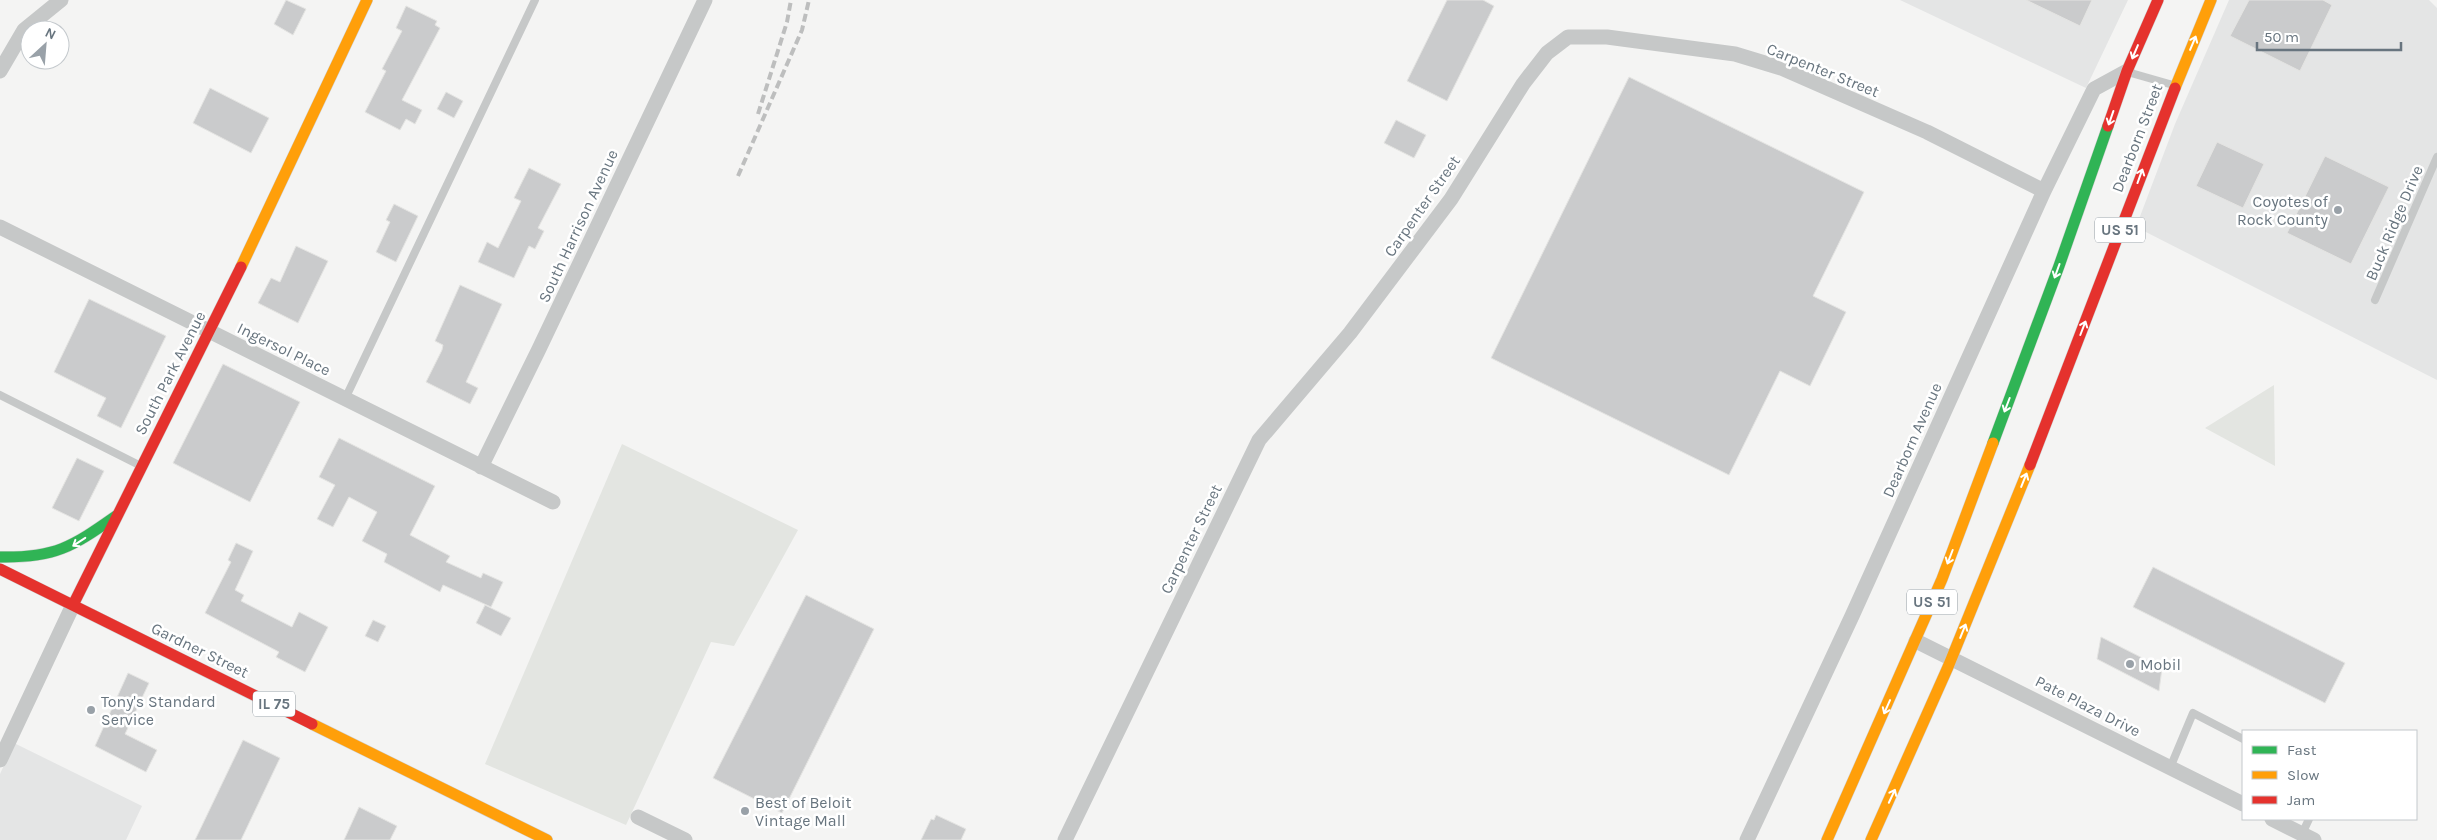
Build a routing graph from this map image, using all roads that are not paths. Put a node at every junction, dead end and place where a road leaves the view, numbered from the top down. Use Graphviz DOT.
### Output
graph roads {
  1 [pos="61,0"];
  2 [pos="367,0"];
  3 [pos="536,0"];
  4 [pos="705,0"];
  5 [pos="2158,0"];
  6 [pos="2211,0"];
  7 [pos="2,64"];
  8 [pos="2127,71"];
  9 [pos="2175,86"];
  10 [pos="2437,157"];
  11 [pos="2044,191"];
  12 [pos="0,227"];
  13 [pos="2375,300"];
  14 [pos="211,332"];
  15 [pos="0,395"];
  16 [pos="345,399"];
  17 [pos="142,467"];
  18 [pos="481,467"];
  19 [pos="552,502"];
  20 [pos="119,514"];
  21 [pos="0,557"];
  22 [pos="0,568"];
  23 [pos="73,605"];
  24 [pos="1916,641"];
  25 [pos="1953,658"];
  26 [pos="2242,738"];
  27 [pos="2,751"];
  28 [pos="2170,768"];
  29 [pos="2242,804"];
  30 [pos="638,817"];
  31 [pos="2274,820"];
  32 [pos="2309,820"];
  33 [pos="2308,837"];
  34 [pos="547,840"];
  35 [pos="685,840"];
  36 [pos="1064,840"];
  37 [pos="1747,840"];
  38 [pos="1827,840"];
  39 [pos="1871,840"];
  1 -- 7 [label="street"];
  2 -- 14 [label="main road, South Park Avenue"];
  3 -- 16 [label="lane"];
  4 -- 18 [label="street, South Harrison Avenue"];
  5 -- 8 [label="main road, Dearborn Street / US 51, one-way"];
  9 -- 6 [label="main road, Dearborn Street / US 51, one-way"];
  8 -- 9 [label="lane"];
  8 -- 11 [label="street, Dearborn Avenue"];
  8 -- 24 [label="main road, Dearborn Street / US 51, one-way"];
  25 -- 9 [label="main road, Dearborn Street / US 51, one-way"];
  10 -- 13 [label="lane, Buck Ridge Drive"];
  11 -- 36 [label="street, Carpenter Street"];
  11 -- 37 [label="street, Dearborn Avenue"];
  12 -- 14 [label="street, Ingersol Place"];
  14 -- 16 [label="street, Ingersol Place"];
  14 -- 17 [label="main road, South Park Avenue"];
  15 -- 17 [label="lane"];
  16 -- 18 [label="street, Ingersol Place"];
  17 -- 20 [label="main road, South Park Avenue"];
  18 -- 19 [label="street, Ingersol Place"];
  20 -- 21 [label="main road, one-way"];
  20 -- 23 [label="main road, South Park Avenue"];
  22 -- 23 [label="main road, Gardner Street / IL 75"];
  23 -- 27 [label="street, South Park Avenue"];
  23 -- 34 [label="main road, Gardner Street / IL 75"];
  24 -- 25 [label="street, Pate Plaza Drive"];
  24 -- 38 [label="main road, US 51, one-way"];
  25 -- 28 [label="street, Pate Plaza Drive"];
  39 -- 25 [label="main road, US 51, one-way"];
  26 -- 28 [label="lane"];
  28 -- 29 [label="street, Pate Plaza Drive"];
  30 -- 35 [label="street"];
  31 -- 33 [label="street"];
  32 -- 33 [label="lane"];
}
